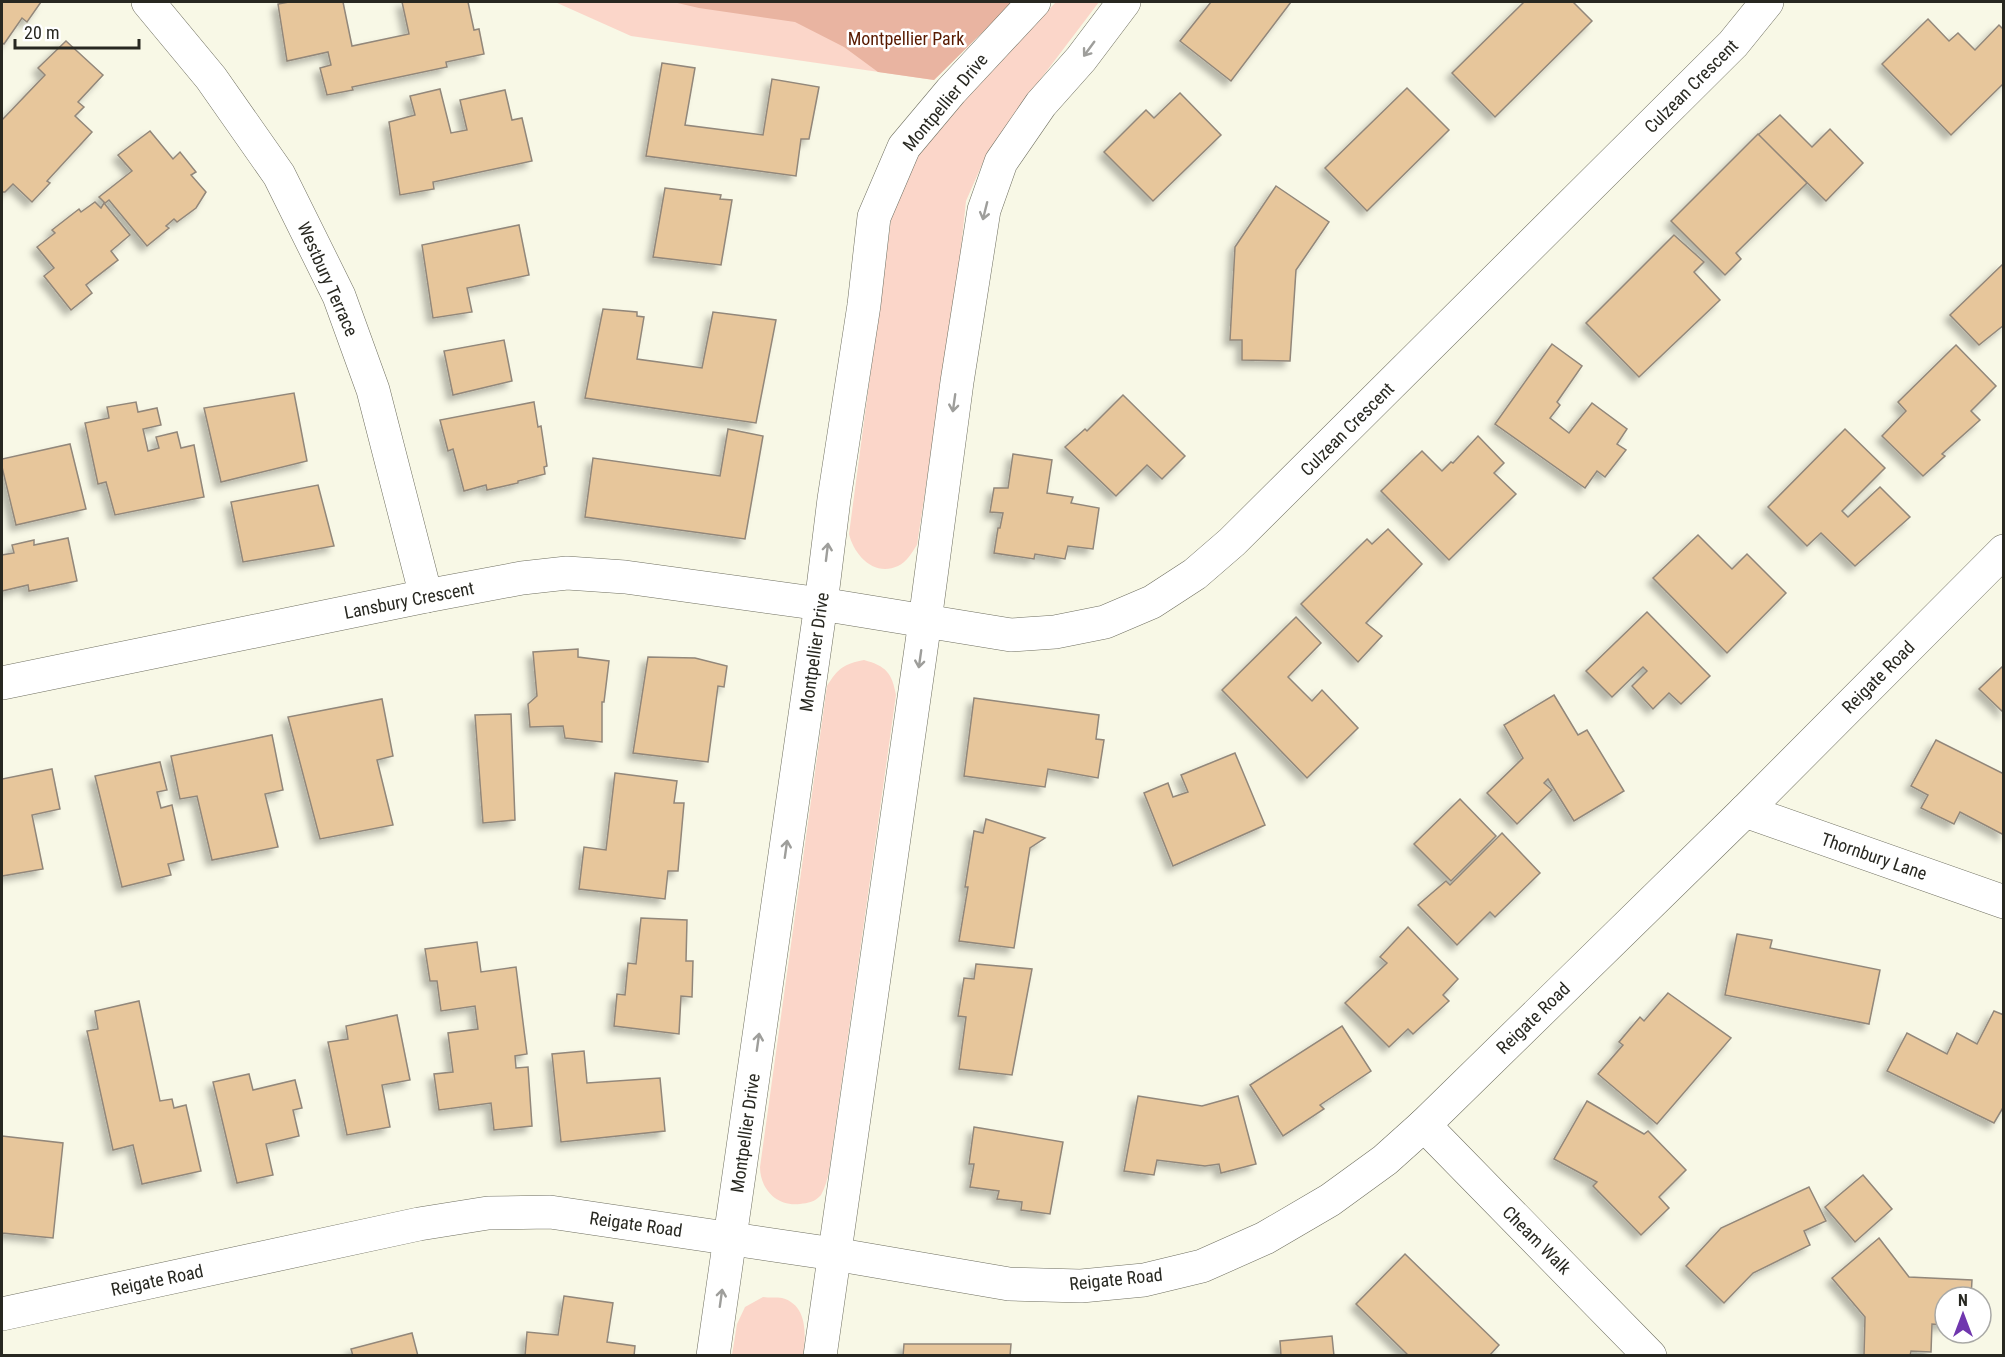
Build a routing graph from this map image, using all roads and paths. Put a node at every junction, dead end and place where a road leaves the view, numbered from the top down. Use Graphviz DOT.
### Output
graph roads {
  1 [pos="148,2"];
  2 [pos="1034,2"];
  3 [pos="1124,2"];
  4 [pos="1767,2"];
  5 [pos="2004,551"];
  6 [pos="426,596"];
  7 [pos="821,604"];
  8 [pos="925,621"];
  9 [pos="2,683"];
  10 [pos="1745,811"];
  11 [pos="2004,902"];
  12 [pos="1424,1125"];
  13 [pos="730,1238"];
  14 [pos="834,1254"];
  15 [pos="2,1314"];
  16 [pos="713,1356"];
  17 [pos="820,1356"];
  18 [pos="1650,1356"];
  1 -- 6 [label="street, Westbury Terrace"];
  7 -- 2 [label="street, Montpellier Drive, one-way"];
  3 -- 8 [label="street, one-way"];
  4 -- 8 [label="street, Culzean Crescent"];
  5 -- 10 [label="street, Reigate Road"];
  6 -- 7 [label="street, Lansbury Crescent"];
  6 -- 9 [label="street, Lansbury Crescent"];
  7 -- 8 [label="street, Culzean Crescent"];
  13 -- 7 [label="street, Montpellier Drive, one-way"];
  8 -- 14 [label="street, one-way"];
  10 -- 11 [label="street, Thornbury Lane"];
  10 -- 12 [label="street, Reigate Road"];
  12 -- 14 [label="street, Reigate Road"];
  12 -- 18 [label="street, Cheam Walk"];
  13 -- 14 [label="street, Reigate Road"];
  13 -- 15 [label="street, Reigate Road"];
  16 -- 13 [label="street, Montpellier Drive, one-way"];
  14 -- 17 [label="street"];
}
